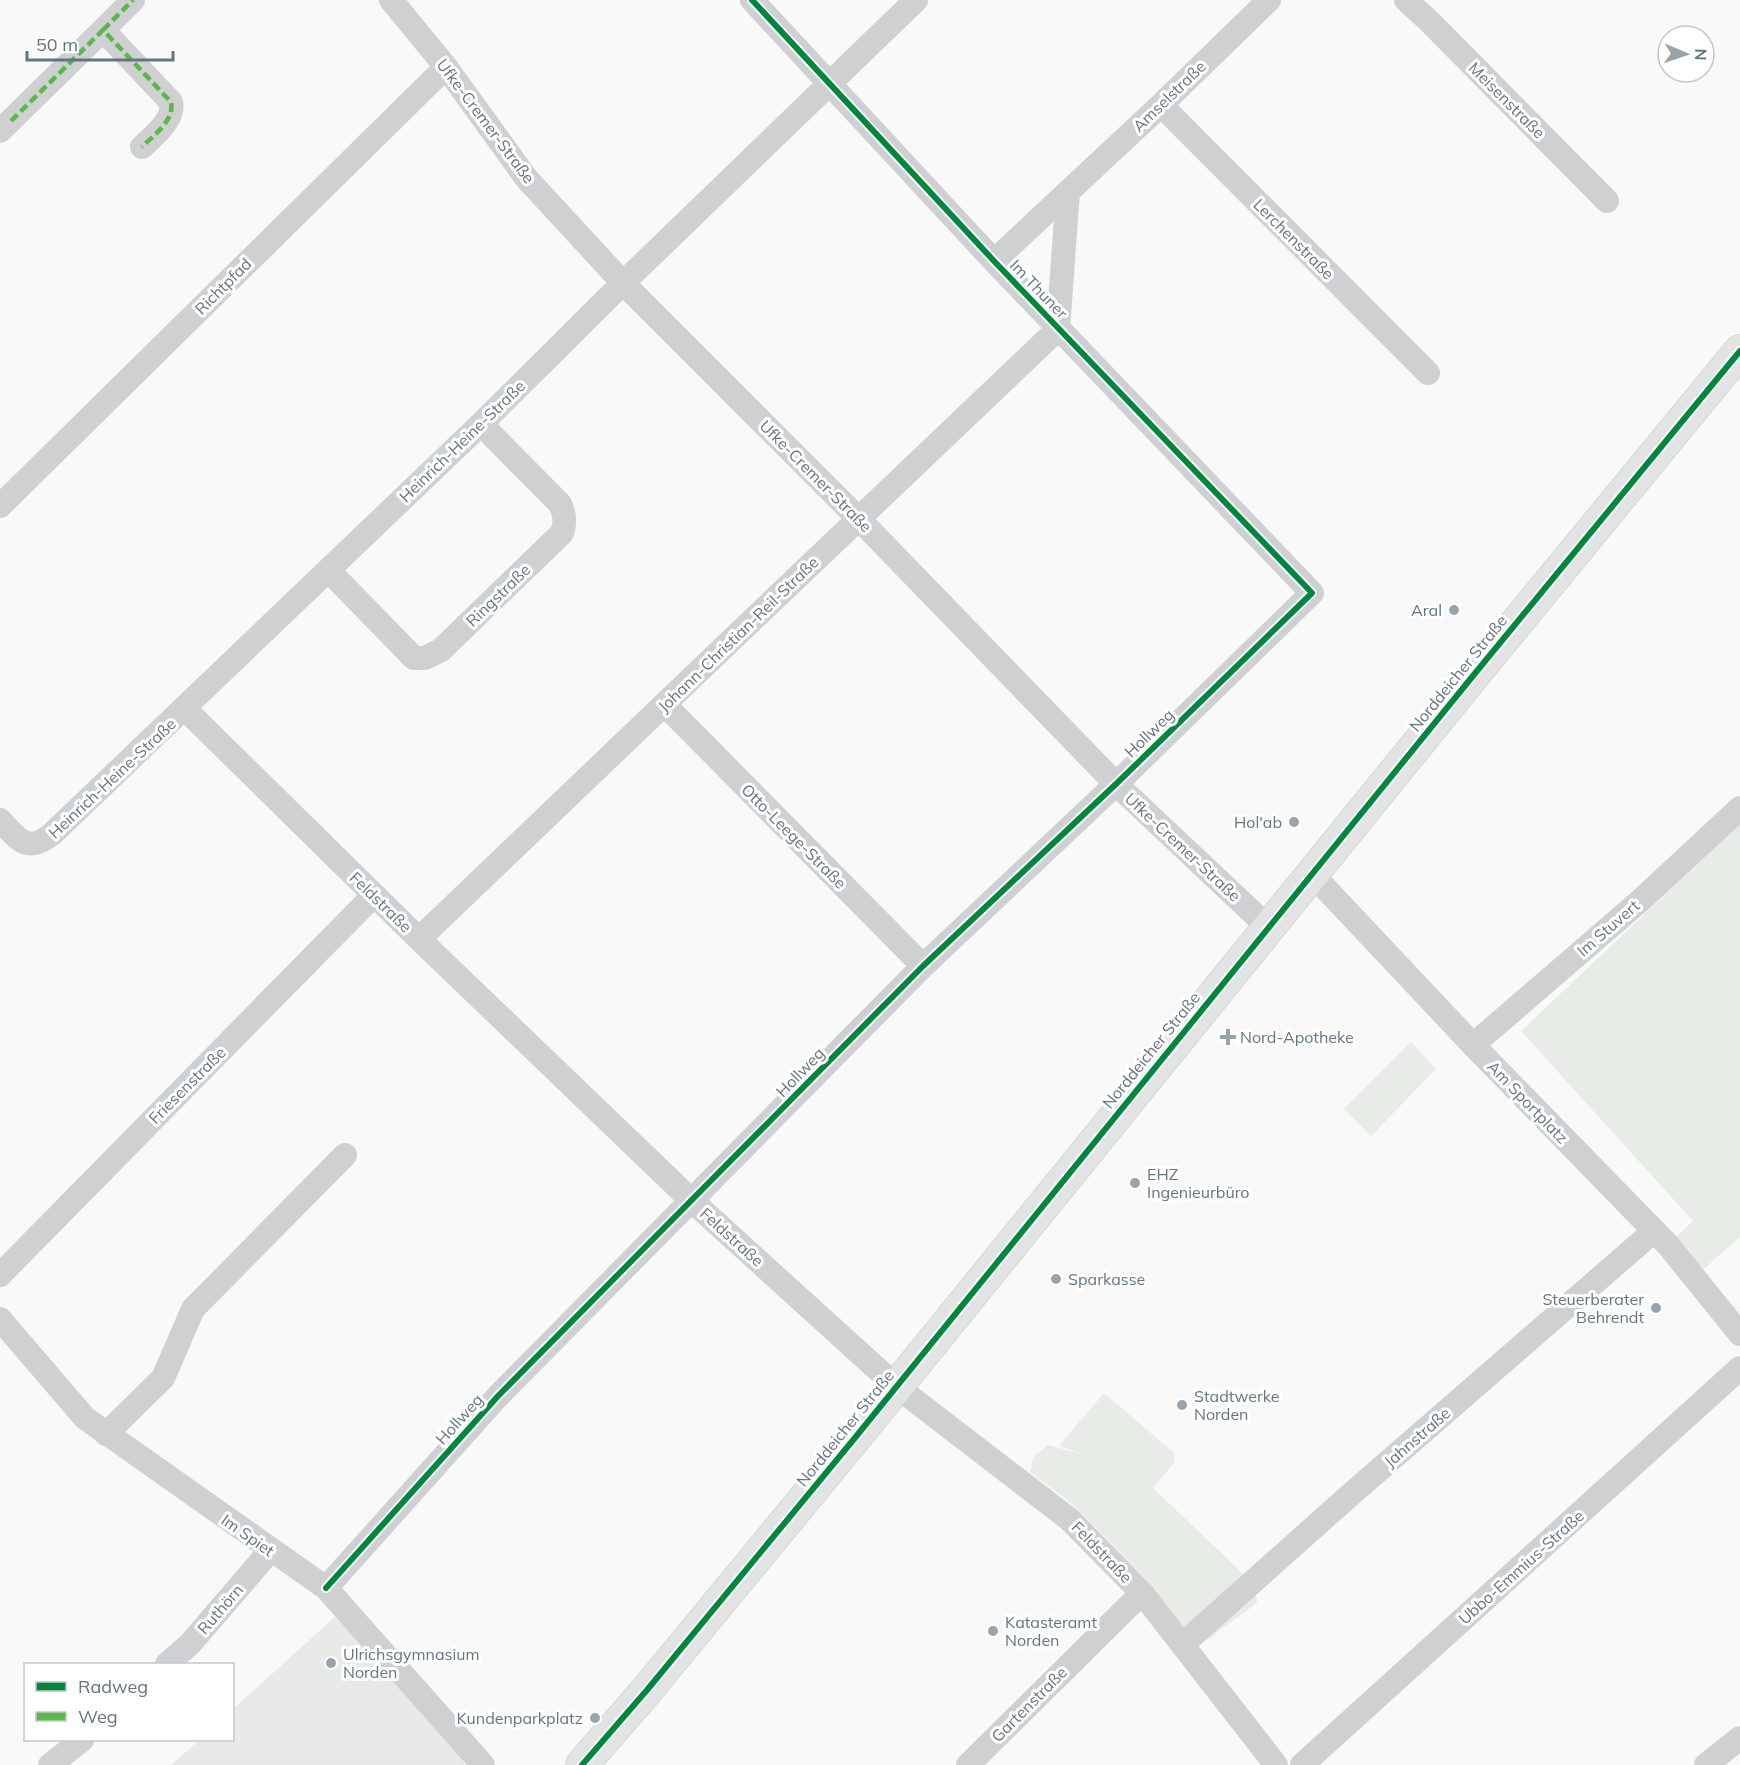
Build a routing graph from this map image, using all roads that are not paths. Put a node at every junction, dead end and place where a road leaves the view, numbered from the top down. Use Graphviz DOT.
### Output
graph roads {
  1 [pos="133,0"];
  2 [pos="391,0"];
  3 [pos="752,0"];
  4 [pos="916,0"];
  5 [pos="1269,0"];
  6 [pos="1406,0"];
  7 [pos="103,30"];
  8 [pos="446,67"];
  9 [pos="830,84"];
  10 [pos="1161,105"];
  11 [pos="0,131"];
  12 [pos="142,147"];
  13 [pos="1068,192"];
  14 [pos="1607,201"];
  15 [pos="994,261"];
  16 [pos="623,283"];
  17 [pos="1058,329"];
  18 [pos="1740,351"];
  19 [pos="1428,373"];
  20 [pos="481,424"];
  21 [pos="0,506"];
  22 [pos="858,518"];
  23 [pos="328,570"];
  24 [pos="1312,593"];
  25 [pos="665,705"];
  26 [pos="185,709"];
  27 [pos="1116,784"];
  28 [pos="1740,808"];
  29 [pos="0,820"];
  30 [pos="1312,874"];
  31 [pos="374,895"];
  32 [pos="1269,928"];
  33 [pos="419,939"];
  34 [pos="923,966"];
  35 [pos="1473,1045"];
  36 [pos="345,1155"];
  37 [pos="692,1201"];
  38 [pos="1654,1231"];
  39 [pos="0,1275"];
  40 [pos="0,1319"];
  41 [pos="1740,1334"];
  42 [pos="1740,1368"];
  43 [pos="896,1386"];
  44 [pos="106,1434"];
  45 [pos="270,1551"];
  46 [pos="326,1588"];
  47 [pos="1142,1593"];
  48 [pos="1182,1645"];
  49 [pos="169,1663"];
  50 [pos="1740,1738"];
  51 [pos="81,1741"];
  52 [pos="50,1765"];
  53 [pos="483,1765"];
  54 [pos="582,1765"];
  55 [pos="968,1765"];
  56 [pos="1276,1765"];
  57 [pos="1302,1765"];
  58 [pos="1706,1765"];
  1 -- 7 [label="street"];
  2 -- 8 [label="street, Ufke-Cremer-Straße"];
  3 -- 9 [label="street, Im Thuner"];
  4 -- 9 [label="street, Heinrich-Heine-Straße"];
  5 -- 10 [label="street, Amselstraße"];
  6 -- 14 [label="street, Meisenstraße"];
  7 -- 11 [label="street"];
  7 -- 12 [label="street"];
  8 -- 16 [label="street, Ufke-Cremer-Straße"];
  8 -- 21 [label="street, Richtpfad"];
  9 -- 15 [label="street, Im Thuner"];
  9 -- 16 [label="street, Heinrich-Heine-Straße"];
  10 -- 13 [label="street, Amselstraße"];
  10 -- 19 [label="street, Lerchenstraße"];
  13 -- 15 [label="street, Amselstraße"];
  13 -- 17 [label="street"];
  15 -- 17 [label="street, Im Thuner"];
  16 -- 20 [label="street, Heinrich-Heine-Straße"];
  16 -- 22 [label="street, Ufke-Cremer-Straße"];
  17 -- 22 [label="street, Johann-Christian-Reil-Straße"];
  17 -- 24 [label="street, Im Thuner"];
  18 -- 30 [label="main road, Norddeicher Straße"];
  20 -- 23 [label="street, Heinrich-Heine-Straße"];
  20 -- 23 [label="street, Ringstraße"];
  22 -- 25 [label="street, Johann-Christian-Reil-Straße"];
  22 -- 27 [label="street, Ufke-Cremer-Straße"];
  23 -- 26 [label="street, Heinrich-Heine-Straße"];
  24 -- 27 [label="street, Hollweg"];
  25 -- 33 [label="street, Johann-Christian-Reil-Straße"];
  25 -- 34 [label="street, Otto-Leege-Straße"];
  26 -- 29 [label="street, Heinrich-Heine-Straße"];
  26 -- 31 [label="street, Feldstraße"];
  27 -- 32 [label="street, Ufke-Cremer-Straße"];
  27 -- 34 [label="street, Hollweg"];
  28 -- 35 [label="street, Im Stuvert"];
  30 -- 32 [label="main road, Norddeicher Straße"];
  30 -- 35 [label="street, Am Sportplatz"];
  31 -- 33 [label="street, Feldstraße"];
  31 -- 39 [label="street, Friesenstraße"];
  32 -- 43 [label="main road, Norddeicher Straße"];
  33 -- 37 [label="street, Feldstraße"];
  34 -- 37 [label="street, Hollweg"];
  35 -- 38 [label="street, Am Sportplatz"];
  36 -- 44 [label="street"];
  37 -- 43 [label="street, Feldstraße"];
  37 -- 46 [label="street, Hollweg"];
  38 -- 41 [label="street, Am Sportplatz"];
  38 -- 48 [label="street, Jahnstraße"];
  40 -- 44 [label="street, Im Spiet"];
  42 -- 57 [label="street, Ubbo-Emmius-Straße"];
  43 -- 47 [label="street, Feldstraße"];
  43 -- 54 [label="main road, Norddeicher Straße"];
  44 -- 45 [label="street, Im Spiet"];
  45 -- 46 [label="street, Im Spiet"];
  45 -- 49 [label="street, Ruthörn"];
  46 -- 53 [label="street, Im Spiet"];
  47 -- 48 [label="street, Feldstraße"];
  47 -- 55 [label="street, Gartenstraße"];
  48 -- 56 [label="street, Feldstraße"];
  50 -- 58 [label="street"];
  51 -- 52 [label="street"];
}
